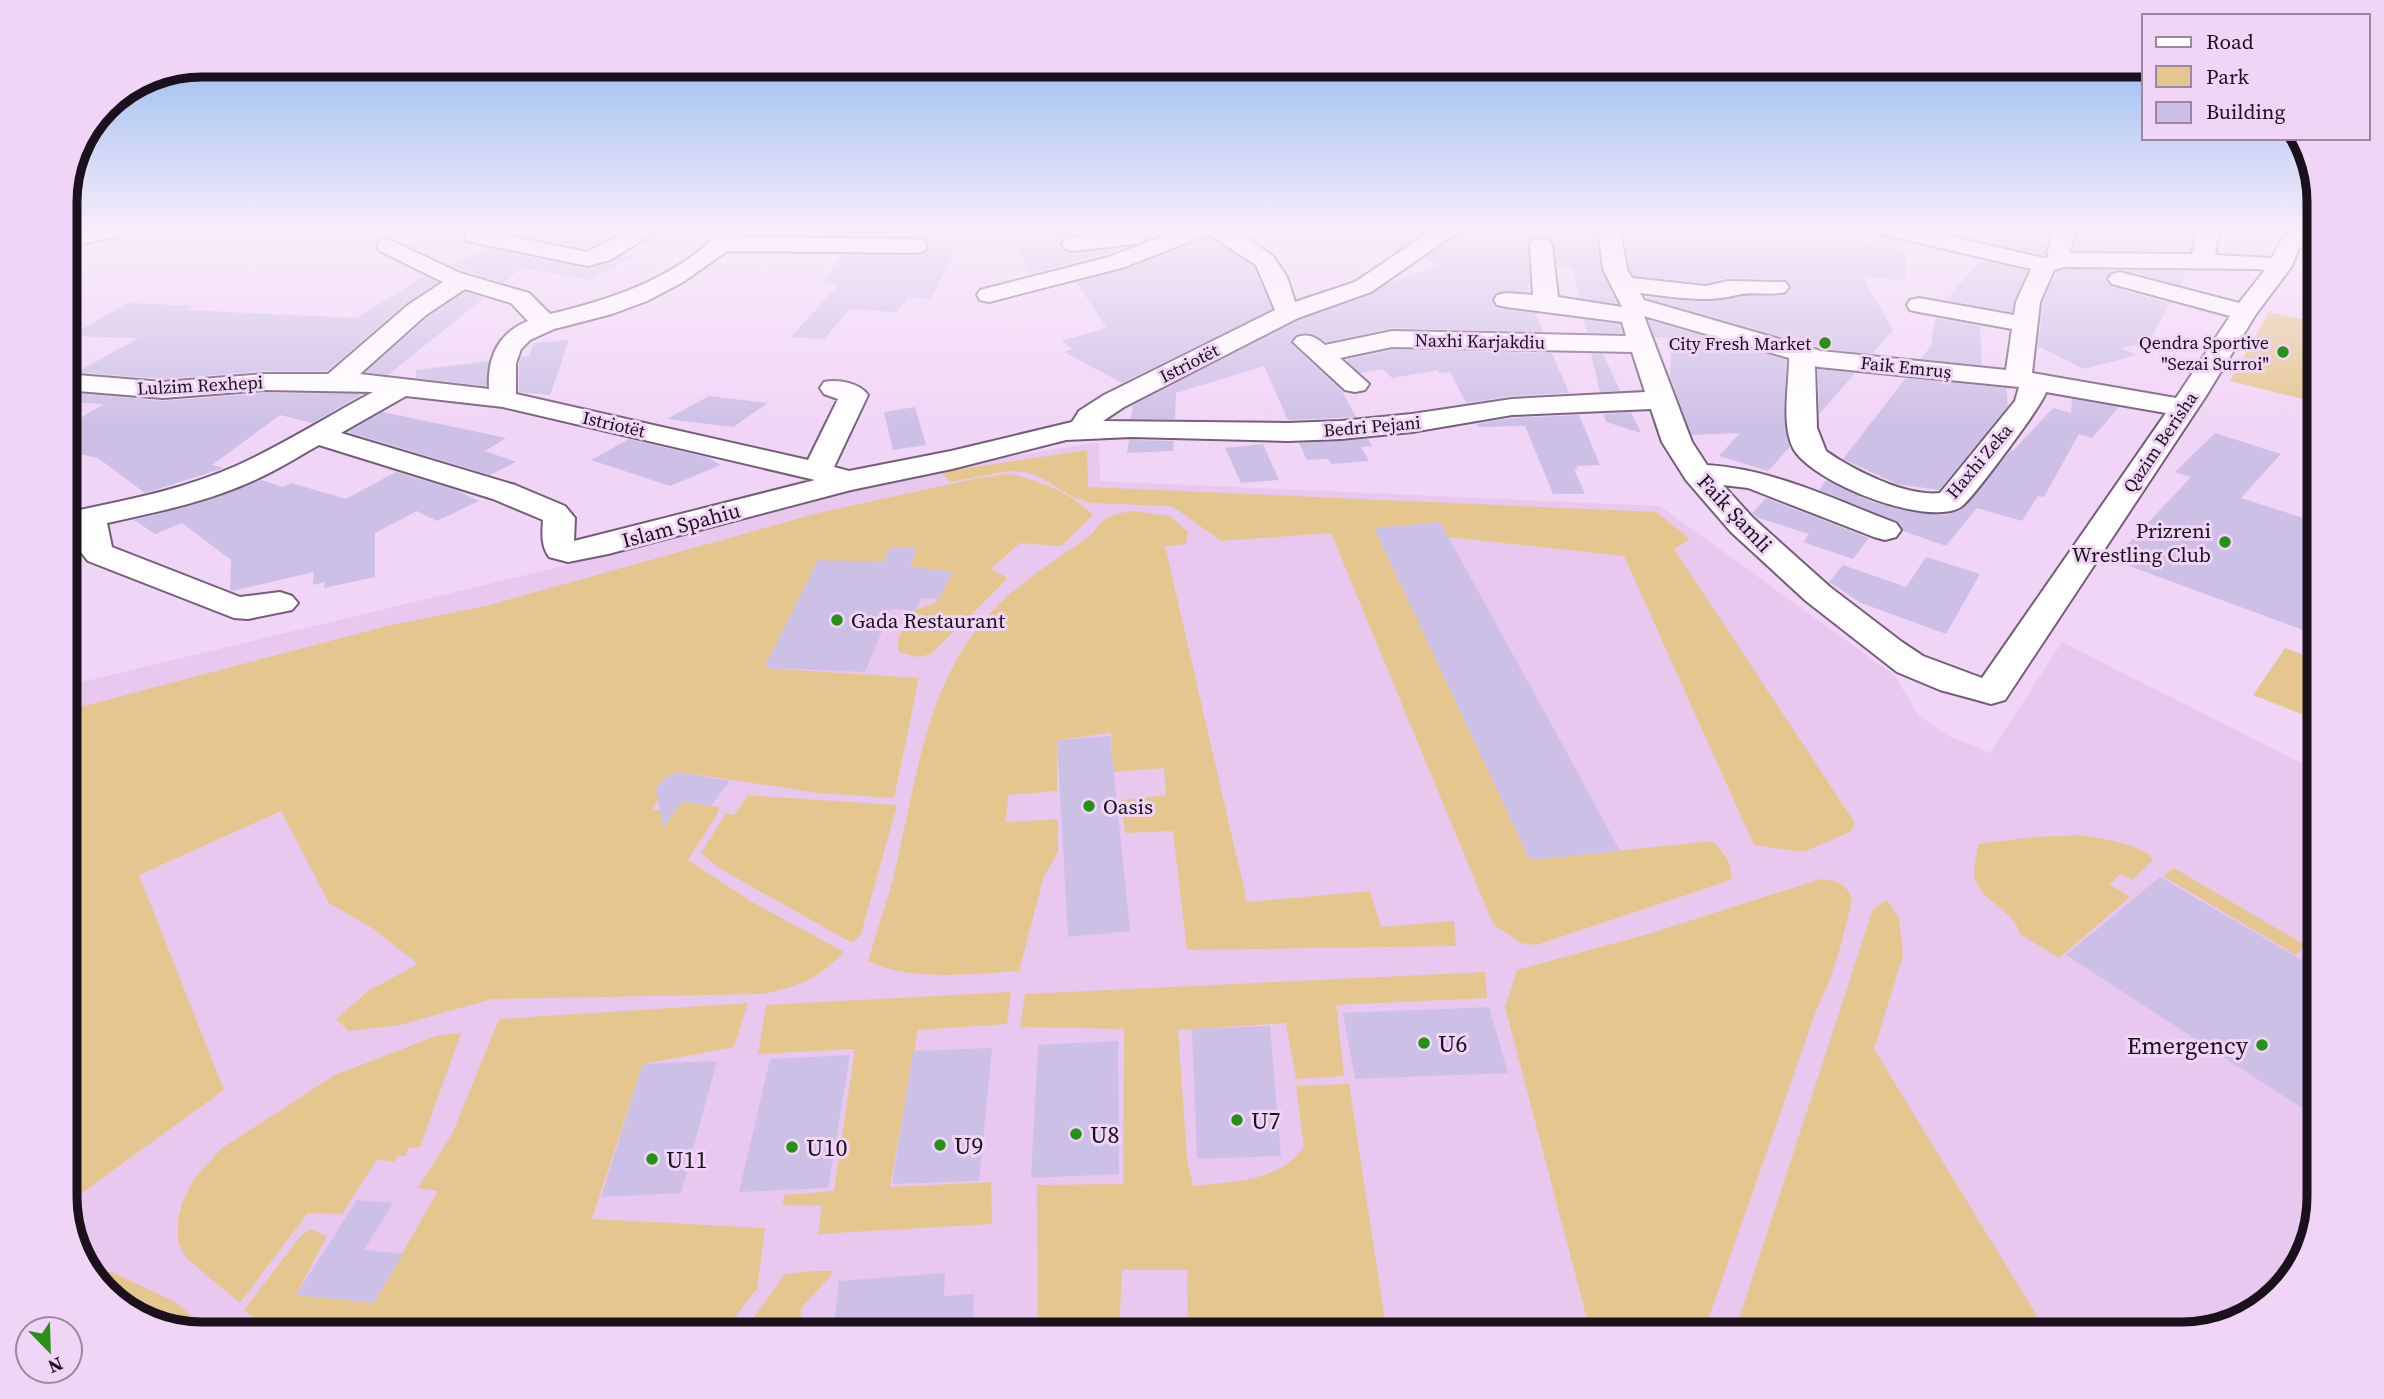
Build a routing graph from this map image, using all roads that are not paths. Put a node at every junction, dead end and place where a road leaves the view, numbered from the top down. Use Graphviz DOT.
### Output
graph roads {
  1 [pos="441,294"];
  2 [pos="507,294"];
  3 [pos="644,294"];
  4 [pos="1278,294"];
  5 [pos="1343,294"];
  6 [pos="1545,294"];
  7 [pos="1626,294"];
  8 [pos="1695,294"];
  9 [pos="2030,294"];
  10 [pos="2178,294"];
  11 [pos="2258,294"];
  12 [pos="1506,300"];
  13 [pos="1630,302"];
  14 [pos="1546,303"];
  15 [pos="1919,305"];
  16 [pos="2245,312"];
  17 [pos="1280,318"];
  18 [pos="545,324"];
  19 [pos="2025,324"];
  20 [pos="1641,344"];
  21 [pos="1321,354"];
  22 [pos="1802,356"];
  23 [pos="2026,380"];
  24 [pos="335,382"];
  25 [pos="77,383"];
  26 [pos="1355,384"];
  27 [pos="402,387"];
  28 [pos="834,388"];
  29 [pos="503,399"];
  30 [pos="1660,400"];
  31 [pos="2183,408"];
  32 [pos="1083,429"];
  33 [pos="315,434"];
  34 [pos="1823,464"];
  35 [pos="817,471"];
  36 [pos="1698,474"];
  37 [pos="848,481"];
  38 [pos="1792,494"];
  39 [pos="77,520"];
  40 [pos="1885,530"];
  41 [pos="280,603"];
  42 [pos="1991,692"];
  1 -- 24 [label="street"];
  2 -- 18 [label="street"];
  3 -- 18 [label="street"];
  4 -- 17 [label="street"];
  5 -- 17 [label="street, Istriotët"];
  6 -- 14 [label="street"];
  7 -- 13 [label="street, Faik Şamli"];
  8 -- 13 [label="street"];
  9 -- 19 [label="street, Haxhi Zeka"];
  10 -- 16 [label="street"];
  11 -- 16 [label="street, Qazim Berisha"];
  12 -- 14 [label="street"];
  13 -- 14 [label="street"];
  13 -- 20 [label="street, Faik Şamli"];
  13 -- 22 [label="street, Faik Emruş"];
  15 -- 19 [label="street"];
  16 -- 31 [label="street, Qazim Berisha"];
  17 -- 21 [label="street"];
  17 -- 32 [label="street, Istriotët"];
  18 -- 29 [label="street"];
  19 -- 23 [label="street, Haxhi Zeka"];
  20 -- 21 [label="street, Naxhi Karjakdiu"];
  20 -- 30 [label="street, Faik Şamli"];
  21 -- 26 [label="street"];
  22 -- 23 [label="street, Faik Emruş"];
  22 -- 34 [label="street"];
  23 -- 31 [label="street, Faik Emruş"];
  23 -- 34 [label="street, Haxhi Zeka"];
  24 -- 25 [label="street, Lulzim Rexhepi"];
  24 -- 27 [label="street, Lulzim Rexhepi"];
  27 -- 29 [label="street, Lulzim Rexhepi"];
  27 -- 33 [label="street"];
  28 -- 35 [label="street"];
  29 -- 35 [label="street, Istriotët"];
  30 -- 32 [label="street, Bedri Pejani"];
  30 -- 36 [label="street, Faik Şamli"];
  31 -- 42 [label="street, Qazim Berisha"];
  32 -- 37 [label="street, Islam Spahiu"];
  33 -- 37 [label="street, Islam Spahiu"];
  33 -- 39 [label="street"];
  34 -- 38 [label="street"];
  35 -- 37 [label="street, Istriotët"];
  36 -- 38 [label="street"];
  36 -- 42 [label="street, Faik Şamli"];
  38 -- 40 [label="street"];
  39 -- 41 [label="street"];
}
